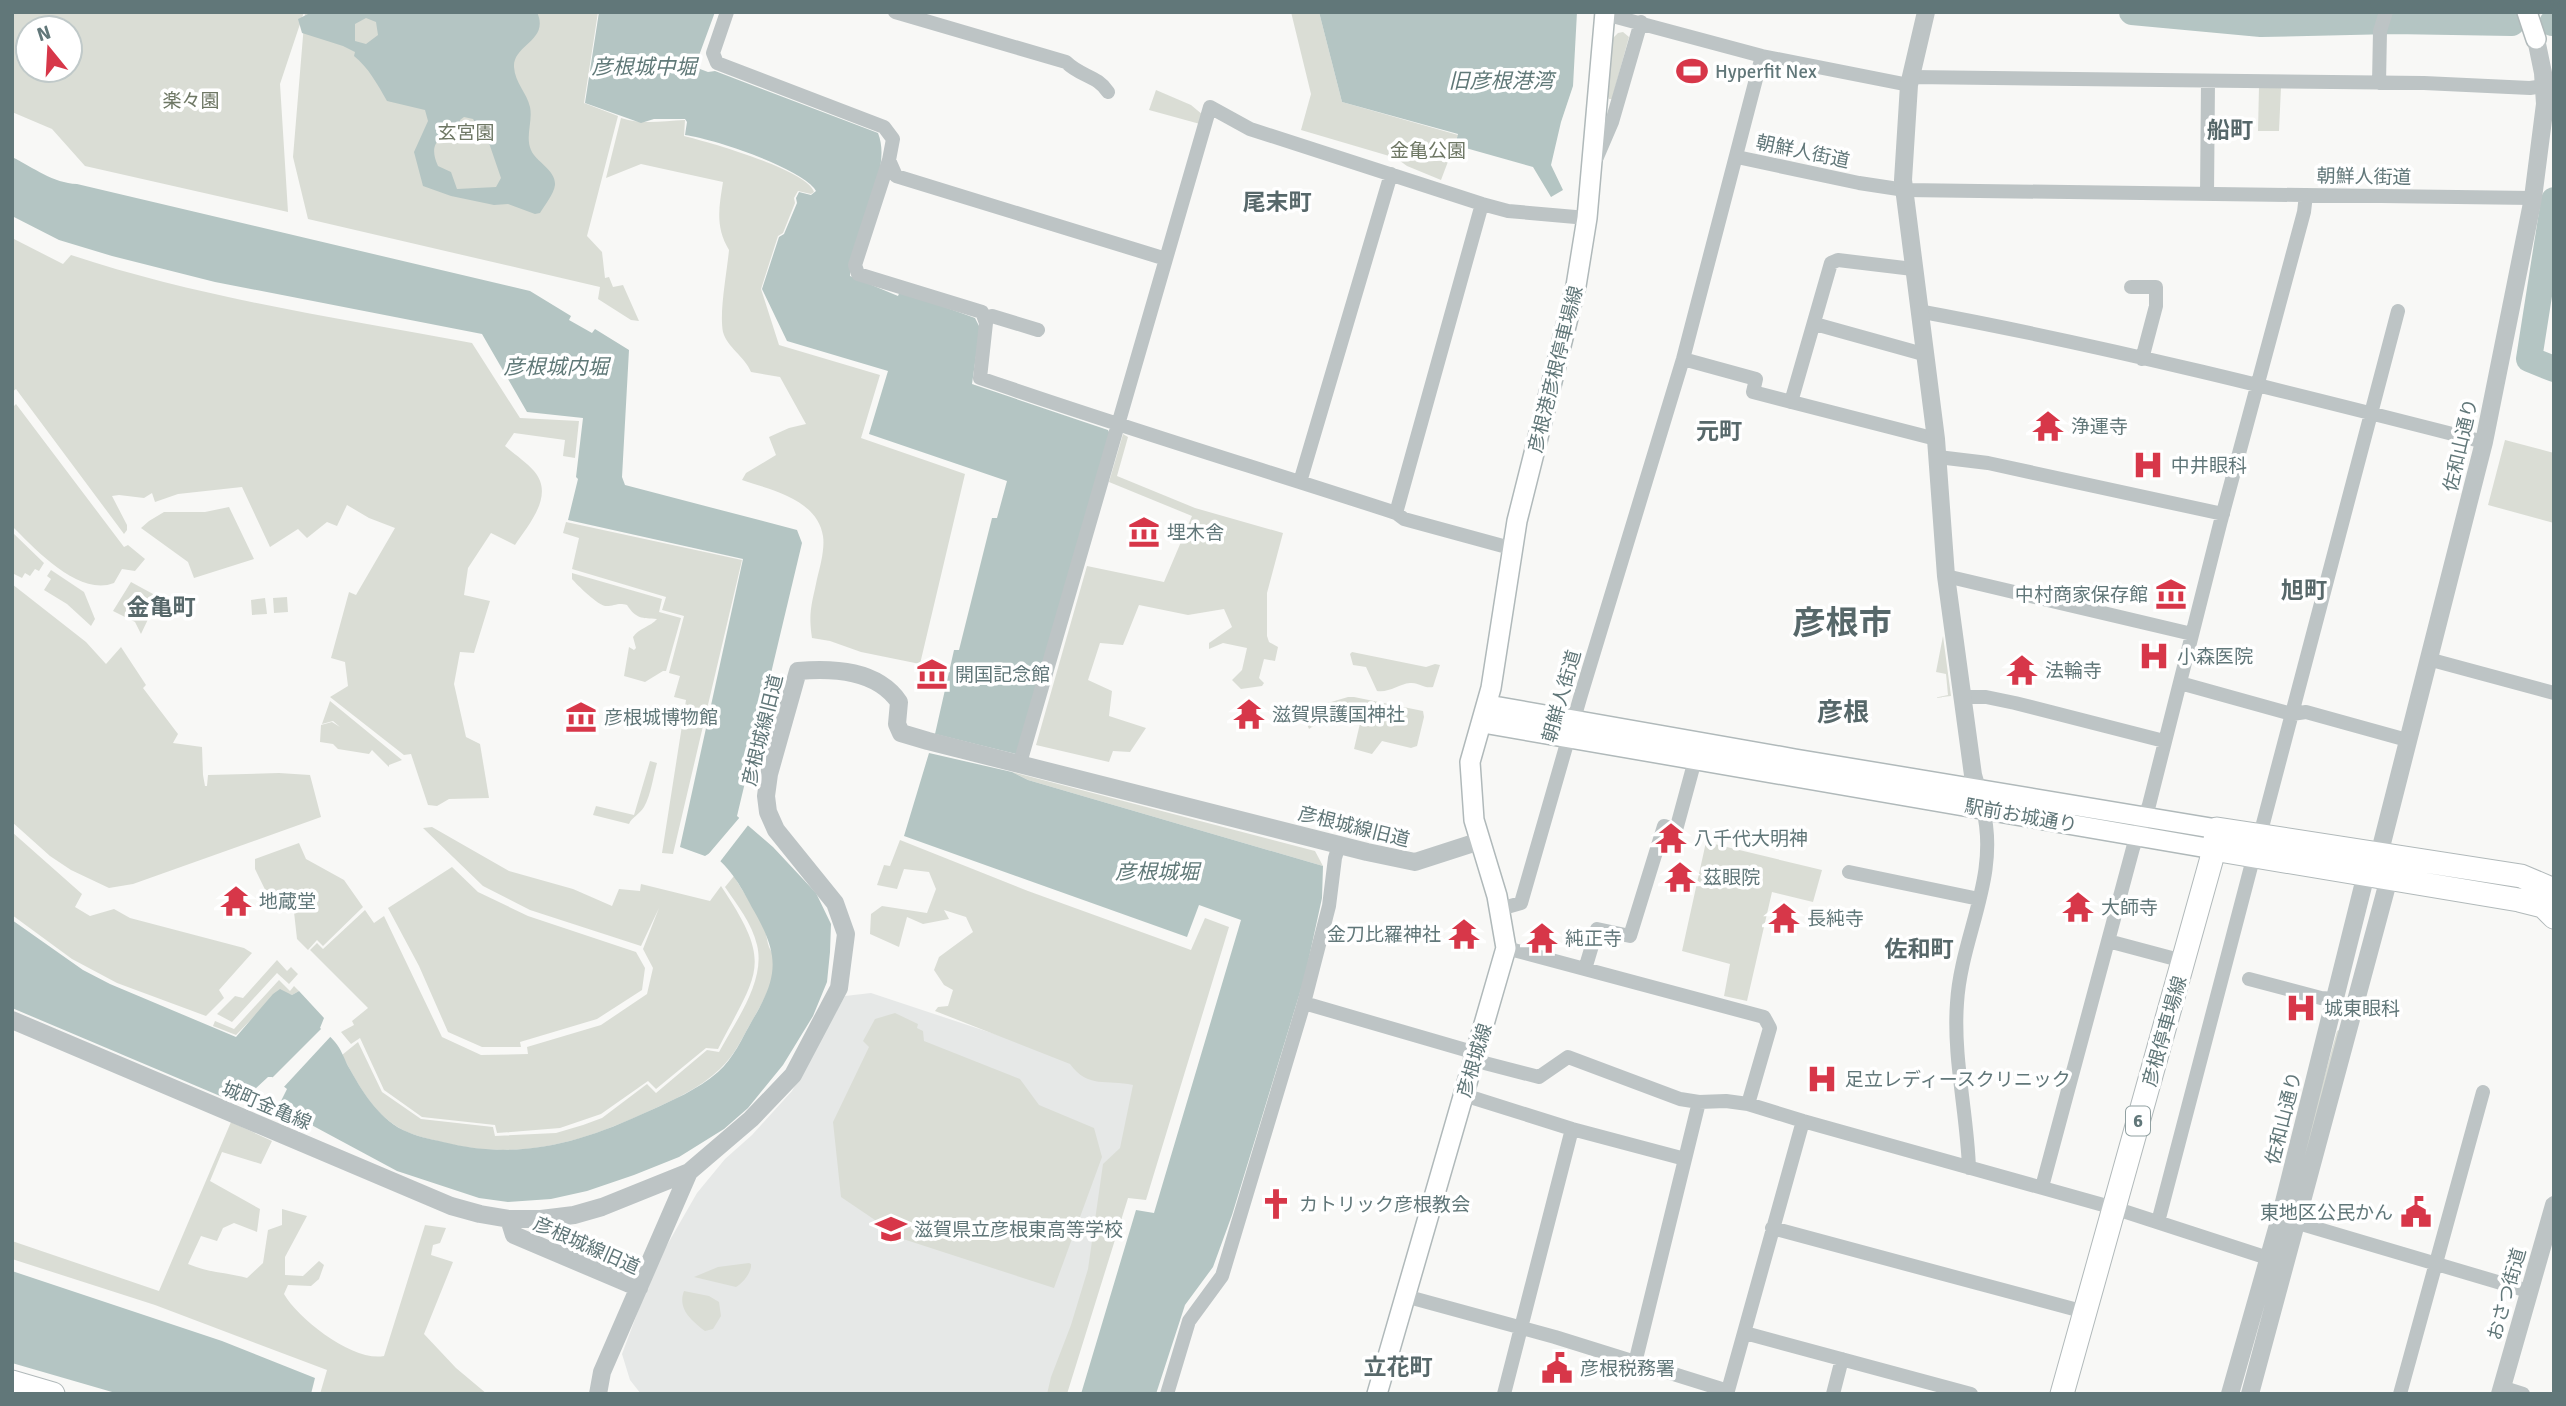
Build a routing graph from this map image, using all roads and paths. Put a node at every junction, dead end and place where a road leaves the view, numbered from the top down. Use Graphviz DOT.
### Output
graph roads {
  1 [pos="727,12"];
  2 [pos="895,12"];
  3 [pos="1926,12"];
  4 [pos="2527,12"];
  5 [pos="2537,12"];
  6 [pos="1605,13"];
  7 [pos="2386,13"];
  8 [pos="1641,22"];
  9 [pos="2536,39"];
  10 [pos="1762,56"];
  11 [pos="1911,81"];
  12 [pos="2208,82"];
  13 [pos="2379,83"];
  14 [pos="2544,86"];
  15 [pos="1108,92"];
  16 [pos="1737,157"];
  17 [pos="889,160"];
  18 [pos="1592,168"];
  19 [pos="1391,174"];
  20 [pos="1905,190"];
  21 [pos="2207,194"];
  22 [pos="2306,195"];
  23 [pos="2533,198"];
  24 [pos="1482,204"];
  25 [pos="1587,218"];
  26 [pos="1166,259"];
  27 [pos="1913,270"];
  28 [pos="2131,287"];
  29 [pos="1918,311"];
  30 [pos="2398,311"];
  31 [pos="985,318"];
  32 [pos="1815,324"];
  33 [pos="1038,330"];
  34 [pos="1923,354"];
  35 [pos="1683,359"];
  36 [pos="2142,359"];
  37 [pos="2257,386"];
  38 [pos="1791,402"];
  39 [pos="2372,414"];
  40 [pos="1118,426"];
  41 [pos="2484,442"];
  42 [pos="1937,448"];
  43 [pos="1300,482"];
  44 [pos="1396,513"];
  45 [pos="2223,514"];
  46 [pos="1514,549"];
  47 [pos="1946,576"];
  48 [pos="2192,634"];
  49 [pos="2428,659"];
  50 [pos="2180,683"];
  51 [pos="2554,693"];
  52 [pos="1964,697"];
  53 [pos="2292,713"];
  54 [pos="1485,714"];
  55 [pos="1571,730"];
  56 [pos="2407,740"];
  57 [pos="2164,741"];
  58 [pos="1695,760"];
  59 [pos="1020,763"];
  60 [pos="1978,790"];
  61 [pos="1983,809"];
  62 [pos="2140,826"];
  63 [pos="2215,839"];
  64 [pos="1480,841"];
  65 [pos="1339,845"];
  66 [pos="2257,846"];
  67 [pos="2379,855"];
  68 [pos="1849,872"];
  69 [pos="2366,874"];
  70 [pos="2389,878"];
  71 [pos="2554,890"];
  72 [pos="1979,899"];
  73 [pos="1500,909"];
  74 [pos="2554,917"];
  75 [pos="2108,941"];
  76 [pos="1506,948"];
  77 [pos="2183,961"];
  78 [pos="1585,969"];
  79 [pos="2249,979"];
  80 [pos="2335,999"];
  81 [pos="1304,1003"];
  82 [pos="12,1020"];
  83 [pos="1475,1056"];
  84 [pos="2483,1092"];
  85 [pos="1464,1095"];
  86 [pos="1699,1102"];
  87 [pos="1748,1104"];
  88 [pos="1803,1121"];
  89 [pos="1572,1129"];
  90 [pos="1685,1159"];
  91 [pos="1969,1168"];
  92 [pos="689,1172"];
  93 [pos="2042,1187"];
  94 [pos="2554,1205"];
  95 [pos="2114,1208"];
  96 [pos="509,1219"];
  97 [pos="2289,1221"];
  98 [pos="2158,1222"];
  99 [pos="1772,1228"];
  100 [pos="2277,1261"];
  101 [pos="2435,1265"];
  102 [pos="639,1288"];
  103 [pos="2528,1291"];
  104 [pos="1405,1296"];
  105 [pos="2085,1312"];
  106 [pos="1520,1328"];
  107 [pos="1745,1333"];
  108 [pos="1842,1359"];
  109 [pos="1635,1363"];
  110 [pos="12,1382"];
  111 [pos="1927,1388"];
  112 [pos="2501,1390"];
  113 [pos="1728,1393"];
  114 [pos="53,1394"];
  115 [pos="598,1394"];
  116 [pos="1167,1394"];
  117 [pos="1377,1394"];
  118 [pos="1504,1394"];
  119 [pos="1833,1394"];
  120 [pos="1971,1394"];
  121 [pos="2062,1394"];
  122 [pos="2230,1394"];
  123 [pos="2250,1394"];
  124 [pos="2400,1394"];
  125 [pos="2523,1394"];
  1 -- 17 [label="street"];
  2 -- 15 [label="street"];
  3 -- 11 [label="street"];
  4 -- 9 [label="main road"];
  5 -- 9 [label="main road"];
  6 -- 8 [label="street"];
  6 -- 18 [label="main road, 彦根港彦根停車場線"];
  7 -- 13 [label="street"];
  8 -- 10 [label="street"];
  8 -- 18 [label="street"];
  9 -- 14 [label="street, 佐和山通り"];
  10 -- 11 [label="street"];
  10 -- 16 [label="street"];
  11 -- 12 [label="street"];
  11 -- 20 [label="street"];
  12 -- 13 [label="street"];
  12 -- 21 [label="street"];
  13 -- 14 [label="street"];
  14 -- 23 [label="street, 佐和山通り"];
  16 -- 20 [label="street, 朝鮮人街道"];
  16 -- 35 [label="street, 朝鮮人街道"];
  17 -- 26 [label="street"];
  17 -- 31 [label="street"];
  18 -- 25 [label="main road, 彦根港彦根停車場線"];
  19 -- 24 [label="street"];
  19 -- 26 [label="street"];
  19 -- 43 [label="street"];
  20 -- 21 [label="street, 朝鮮人街道"];
  20 -- 27 [label="street"];
  21 -- 22 [label="street, 朝鮮人街道"];
  22 -- 23 [label="street, 朝鮮人街道"];
  22 -- 37 [label="street"];
  23 -- 41 [label="street, 佐和山通り"];
  24 -- 25 [label="street"];
  24 -- 44 [label="street"];
  25 -- 46 [label="main road, 彦根港彦根停車場線"];
  26 -- 40 [label="street"];
  27 -- 29 [label="street"];
  27 -- 32 [label="street"];
  28 -- 36 [label="street"];
  29 -- 34 [label="street"];
  29 -- 36 [label="street"];
  30 -- 39 [label="street"];
  31 -- 33 [label="street"];
  31 -- 40 [label="street"];
  32 -- 34 [label="street"];
  32 -- 38 [label="street"];
  34 -- 42 [label="street"];
  35 -- 38 [label="street"];
  35 -- 55 [label="street, 朝鮮人街道"];
  36 -- 37 [label="street"];
  37 -- 39 [label="street"];
  37 -- 45 [label="street"];
  38 -- 42 [label="street"];
  39 -- 41 [label="street"];
  39 -- 53 [label="street"];
  40 -- 43 [label="street"];
  40 -- 59 [label="street"];
  41 -- 49 [label="street, 佐和山通り"];
  42 -- 45 [label="street"];
  42 -- 47 [label="street"];
  43 -- 44 [label="street"];
  44 -- 46 [label="street"];
  45 -- 48 [label="street"];
  46 -- 54 [label="main road, 彦根港彦根停車場線"];
  47 -- 48 [label="street"];
  47 -- 52 [label="street"];
  48 -- 50 [label="street"];
  49 -- 51 [label="street"];
  49 -- 56 [label="street, 佐和山通り"];
  50 -- 53 [label="street"];
  50 -- 57 [label="street"];
  52 -- 57 [label="street"];
  52 -- 60 [label="street"];
  53 -- 56 [label="street"];
  53 -- 66 [label="street"];
  54 -- 55 [label="main road, 駅前お城通り"];
  54 -- 64 [label="main road, 彦根城線"];
  55 -- 58 [label="main road, 駅前お城通り"];
  55 -- 60 [label="main road, 駅前お城通り"];
  55 -- 73 [label="street, 朝鮮人街道"];
  56 -- 67 [label="street, 佐和山通り"];
  57 -- 62 [label="street"];
  58 -- 61 [label="main road, 駅前お城通り"];
  58 -- 78 [label="street"];
  59 -- 65 [label="street, 彦根城線旧道"];
  59 -- 92 [label="street, 彦根城線旧道"];
  60 -- 61 [label="street"];
  60 -- 62 [label="main road, 駅前お城通り"];
  61 -- 62 [label="main road, 駅前お城通り"];
  61 -- 72 [label="street"];
  62 -- 63 [label="main road, 駅前お城通り"];
  62 -- 75 [label="street"];
  63 -- 66 [label="main road, 駅前お城通り"];
  63 -- 77 [label="main road, 彦根停車場線 / 6"];
  64 -- 65 [label="street, 彦根城線旧道"];
  64 -- 73 [label="main road, 彦根城線"];
  65 -- 81 [label="street"];
  66 -- 67 [label="main road, 駅前お城通り"];
  66 -- 69 [label="main road, 駅前お城通り"];
  66 -- 98 [label="street"];
  67 -- 69 [label="street, 佐和山通り"];
  67 -- 70 [label="street"];
  67 -- 71 [label="main road, 駅前お城通り"];
  68 -- 72 [label="street"];
  69 -- 70 [label="main road, 駅前お城通り"];
  69 -- 80 [label="street, 佐和山通り"];
  70 -- 74 [label="main road, 駅前お城通り"];
  70 -- 97 [label="street, 佐和山通り"];
  72 -- 91 [label="street"];
  73 -- 76 [label="main road, 彦根城線"];
  75 -- 77 [label="street"];
  75 -- 93 [label="street"];
  76 -- 78 [label="street"];
  76 -- 83 [label="main road, 彦根城線"];
  77 -- 95 [label="main road, 彦根停車場線 / 6"];
  78 -- 87 [label="street"];
  79 -- 80 [label="street"];
  80 -- 97 [label="street, 佐和山通り"];
  81 -- 83 [label="street"];
  81 -- 116 [label="street"];
  82 -- 96 [label="street, 城町金亀線"];
  83 -- 85 [label="main road, 彦根城線"];
  83 -- 86 [label="street"];
  84 -- 101 [label="street"];
  85 -- 89 [label="street"];
  85 -- 104 [label="main road, 彦根城線"];
  86 -- 87 [label="street"];
  86 -- 90 [label="street"];
  87 -- 88 [label="street"];
  88 -- 91 [label="street"];
  88 -- 99 [label="street"];
  89 -- 90 [label="street"];
  89 -- 106 [label="street"];
  90 -- 109 [label="street"];
  91 -- 93 [label="street"];
  92 -- 96 [label="street, 彦根城線旧道"];
  92 -- 102 [label="street"];
  93 -- 95 [label="street"];
  94 -- 103 [label="street, おさつ街道"];
  95 -- 98 [label="street"];
  95 -- 105 [label="main road, 彦根停車場線 / 6"];
  96 -- 102 [label="street, 彦根城線旧道"];
  97 -- 100 [label="street, 佐和山通り"];
  97 -- 101 [label="street"];
  98 -- 100 [label="street"];
  99 -- 105 [label="street"];
  99 -- 107 [label="street"];
  100 -- 122 [label="street, 佐和山通り"];
  100 -- 123 [label="street, 佐和山通り"];
  101 -- 103 [label="street"];
  101 -- 124 [label="street"];
  102 -- 115 [label="street, 彦根城線旧道"];
  103 -- 112 [label="street, おさつ街道"];
  104 -- 106 [label="street"];
  104 -- 117 [label="main road, 彦根城線"];
  105 -- 121 [label="main road, 彦根停車場線 / 6"];
  106 -- 109 [label="street"];
  106 -- 118 [label="street"];
  107 -- 108 [label="street"];
  107 -- 113 [label="street"];
  108 -- 111 [label="street"];
  108 -- 119 [label="street"];
  109 -- 113 [label="street"];
  110 -- 114 [label="main road"];
  111 -- 120 [label="street"];
  112 -- 125 [label="street"];
}
